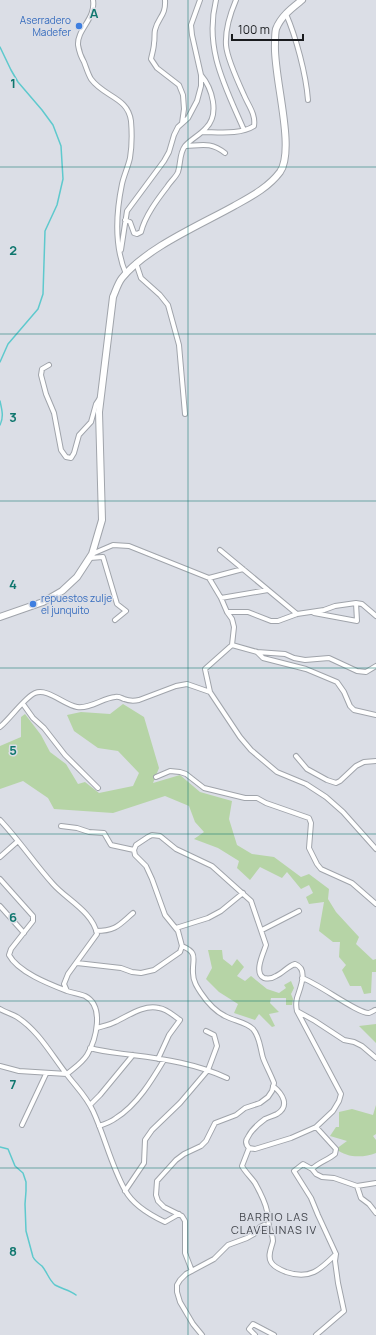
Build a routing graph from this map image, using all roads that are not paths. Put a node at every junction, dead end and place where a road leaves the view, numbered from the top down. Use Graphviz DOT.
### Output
graph roads {
  1 [pos="93,0"];
  2 [pos="165,0"];
  3 [pos="200,0"];
  4 [pos="216,0"];
  5 [pos="236,0"];
  6 [pos="302,0"];
  7 [pos="286,13"];
  8 [pos="201,74"];
  9 [pos="308,100"];
  10 [pos="182,124"];
  11 [pos="244,130"];
  12 [pos="202,132"];
  13 [pos="185,146"];
  14 [pos="225,152"];
  15 [pos="125,220"];
  16 [pos="120,254"];
  17 [pos="136,263"];
  18 [pos="126,274"];
  19 [pos="49,365"];
  20 [pos="101,396"];
  21 [pos="185,414"];
  22 [pos="220,550"];
  23 [pos="91,556"];
  24 [pos="243,569"];
  25 [pos="209,578"];
  26 [pos="268,590"];
  27 [pos="221,598"];
  28 [pos="356,602"];
  29 [pos="227,612"];
  30 [pos="312,612"];
  31 [pos="297,614"];
  32 [pos="376,616"];
  33 [pos="0,617"];
  34 [pos="115,620"];
  35 [pos="232,645"];
  36 [pos="257,652"];
  37 [pos="376,666"];
  38 [pos="210,692"];
  39 [pos="23,704"];
  40 [pos="376,716"];
  41 [pos="0,727"];
  42 [pos="296,756"];
  43 [pos="376,761"];
  44 [pos="156,777"];
  45 [pos="98,788"];
  46 [pos="0,820"];
  47 [pos="61,826"];
  48 [pos="18,841"];
  49 [pos="376,849"];
  50 [pos="134,850"];
  51 [pos="0,857"];
  52 [pos="0,879"];
  53 [pos="243,893"];
  54 [pos="376,904"];
  55 [pos="0,906"];
  56 [pos="299,911"];
  57 [pos="133,913"];
  58 [pos="176,928"];
  59 [pos="262,930"];
  60 [pos="96,931"];
  61 [pos="24,934"];
  62 [pos="182,946"];
  63 [pos="77,963"];
  64 [pos="302,978"];
  65 [pos="67,991"];
  66 [pos="0,1010"];
  67 [pos="375,1010"];
  68 [pos="297,1011"];
  69 [pos="97,1028"];
  70 [pos="206,1031"];
  71 [pos="90,1048"];
  72 [pos="133,1055"];
  73 [pos="376,1058"];
  74 [pos="158,1059"];
  75 [pos="164,1060"];
  76 [pos="0,1066"];
  77 [pos="208,1070"];
  78 [pos="46,1074"];
  79 [pos="67,1074"];
  80 [pos="227,1078"];
  81 [pos="273,1086"];
  82 [pos="90,1105"];
  83 [pos="22,1125"];
  84 [pos="99,1126"];
  85 [pos="316,1127"];
  86 [pos="249,1148"];
  87 [pos="312,1168"];
  88 [pos="376,1183"];
  89 [pos="357,1186"];
  90 [pos="125,1191"];
  91 [pos="376,1213"];
  92 [pos="179,1214"];
  93 [pos="269,1226"];
  94 [pos="336,1254"];
  95 [pos="192,1271"];
  96 [pos="202,1335"];
  97 [pos="255,1335"];
  98 [pos="274,1335"];
  99 [pos="316,1335"];
  1 -- 16 [label="street"];
  2 -- 10 [label="street"];
  3 -- 8 [label="street"];
  4 -- 11 [label="street"];
  5 -- 11 [label="street"];
  6 -- 7 [label="main road"];
  7 -- 9 [label="street"];
  7 -- 17 [label="main road"];
  8 -- 10 [label="street"];
  8 -- 12 [label="street"];
  10 -- 15 [label="street"];
  11 -- 12 [label="street"];
  12 -- 13 [label="street"];
  13 -- 14 [label="street"];
  13 -- 15 [label="street"];
  15 -- 16 [label="street"];
  16 -- 18 [label="street"];
  17 -- 18 [label="main road"];
  17 -- 21 [label="street"];
  18 -- 20 [label="main road"];
  19 -- 20 [label="street"];
  20 -- 23 [label="main road"];
  22 -- 24 [label="street"];
  23 -- 25 [label="street"];
  23 -- 33 [label="main road"];
  23 -- 34 [label="street"];
  24 -- 25 [label="street"];
  24 -- 26 [label="street"];
  25 -- 27 [label="street"];
  26 -- 27 [label="street"];
  26 -- 31 [label="street"];
  27 -- 29 [label="street"];
  28 -- 30 [label="street"];
  28 -- 30 [label="street"];
  28 -- 32 [label="street"];
  29 -- 31 [label="street"];
  29 -- 35 [label="street"];
  30 -- 31 [label="street"];
  35 -- 36 [label="street"];
  35 -- 38 [label="street"];
  36 -- 37 [label="street"];
  36 -- 40 [label="street"];
  38 -- 39 [label="street"];
  38 -- 49 [label="street"];
  39 -- 41 [label="street"];
  39 -- 45 [label="street"];
  42 -- 43 [label="street"];
  44 -- 54 [label="street"];
  46 -- 48 [label="street"];
  47 -- 50 [label="street"];
  48 -- 51 [label="street"];
  48 -- 60 [label="street"];
  50 -- 53 [label="street"];
  50 -- 58 [label="street"];
  52 -- 61 [label="street"];
  53 -- 58 [label="street"];
  53 -- 59 [label="street"];
  55 -- 61 [label="street"];
  56 -- 59 [label="street"];
  57 -- 60 [label="street"];
  58 -- 62 [label="street"];
  59 -- 64 [label="street"];
  60 -- 63 [label="street"];
  61 -- 65 [label="street"];
  62 -- 63 [label="street"];
  62 -- 81 [label="street"];
  63 -- 65 [label="street"];
  64 -- 67 [label="street"];
  64 -- 68 [label="street"];
  65 -- 69 [label="street"];
  66 -- 79 [label="street"];
  68 -- 73 [label="street"];
  68 -- 85 [label="street"];
  69 -- 71 [label="street"];
  69 -- 74 [label="street"];
  70 -- 77 [label="street"];
  71 -- 72 [label="street"];
  71 -- 79 [label="street"];
  72 -- 74 [label="street"];
  72 -- 82 [label="street"];
  74 -- 75 [label="street"];
  75 -- 77 [label="street"];
  75 -- 84 [label="street"];
  76 -- 78 [label="street"];
  77 -- 80 [label="street"];
  77 -- 90 [label="street"];
  78 -- 79 [label="street"];
  78 -- 83 [label="street"];
  79 -- 82 [label="street"];
  81 -- 86 [label="street"];
  81 -- 92 [label="street"];
  82 -- 84 [label="street"];
  84 -- 90 [label="street"];
  85 -- 86 [label="street"];
  85 -- 87 [label="street"];
  86 -- 93 [label="street"];
  87 -- 89 [label="street"];
  87 -- 94 [label="street"];
  88 -- 89 [label="street"];
  89 -- 91 [label="street"];
  90 -- 92 [label="street"];
  92 -- 95 [label="street"];
  93 -- 94 [label="street"];
  93 -- 95 [label="street"];
  94 -- 99 [label="street"];
  95 -- 96 [label="street"];
  97 -- 98 [label="street"];
}
